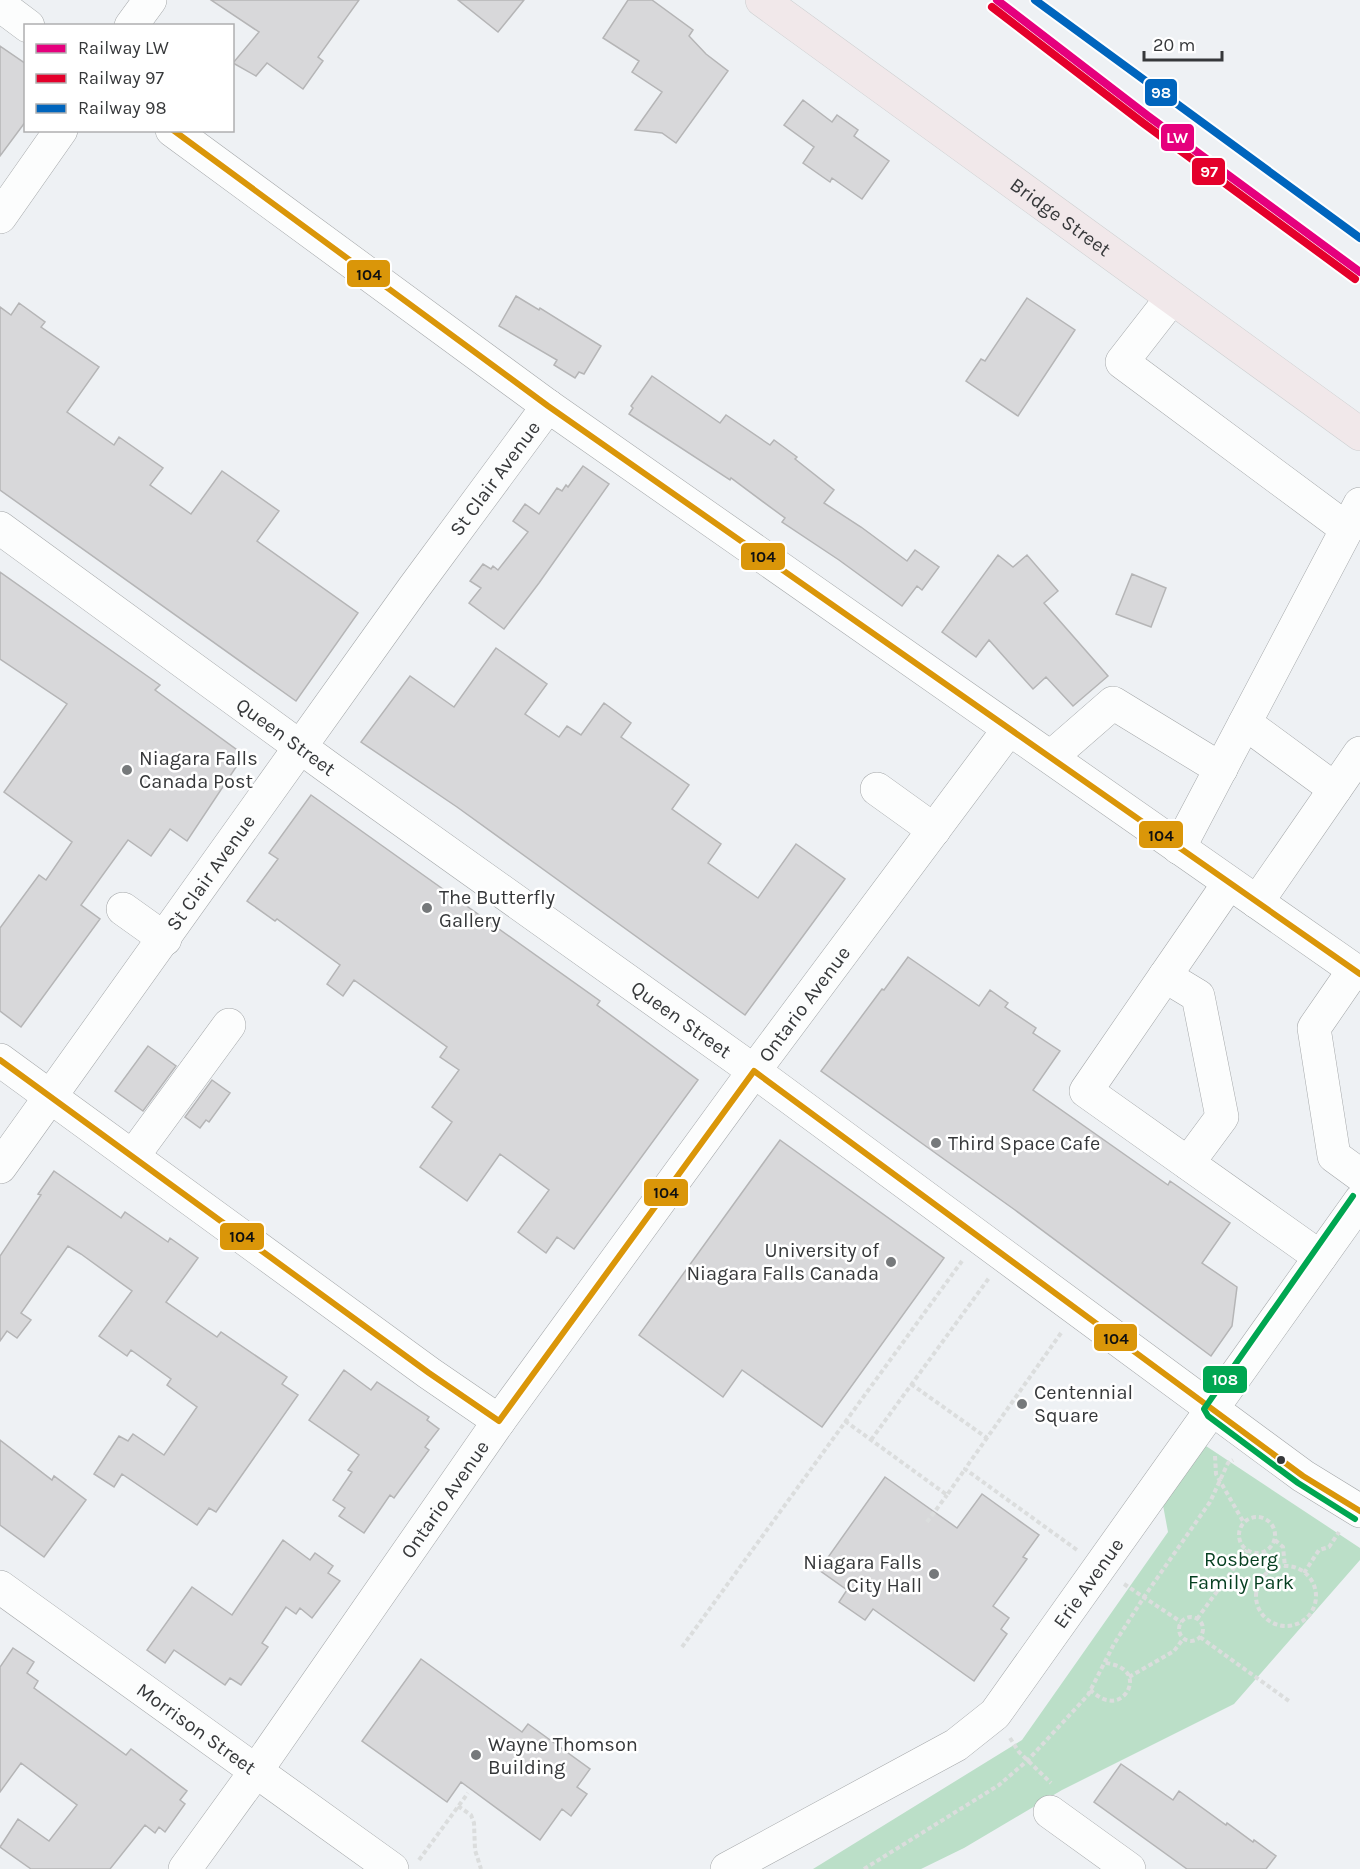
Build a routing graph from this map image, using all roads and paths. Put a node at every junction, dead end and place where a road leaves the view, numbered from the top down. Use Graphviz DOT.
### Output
graph roads {
  1 [pos="150,0"];
  2 [pos="762,0"];
  3 [pos="0,5"];
  4 [pos="25,24"];
  5 [pos="132,24"];
  6 [pos="60,132"];
  7 [pos="175,132"];
  8 [pos="0,217"];
  9 [pos="1172,299"];
  10 [pos="548,406"];
  11 [pos="1360,434"];
  12 [pos="1354,517"];
  13 [pos="0,528"];
  14 [pos="1245,723"];
  15 [pos="1009,729"];
  16 [pos="301,747"];
  17 [pos="1360,753"];
  18 [pos="1052,757"];
  19 [pos="1221,769"];
  20 [pos="877,789"];
  21 [pos="1335,789"];
  22 [pos="934,830"];
  23 [pos="1179,848"];
  24 [pos="1229,883"];
  25 [pos="1257,902"];
  26 [pos="123,909"];
  27 [pos="165,939"];
  28 [pos="1357,972"];
  29 [pos="1165,976"];
  30 [pos="229,1024"];
  31 [pos="0,1060"];
  32 [pos="754,1071"];
  33 [pos="51,1097"];
  34 [pos="133,1156"];
  35 [pos="1188,1163"];
  36 [pos="0,1167"];
  37 [pos="1360,1175"];
  38 [pos="1360,1201"];
  39 [pos="966,1255"];
  40 [pos="1320,1257"];
  41 [pos="992,1275"];
  42 [pos="1065,1327"];
  43 [pos="911,1383"];
  44 [pos="1213,1409"];
  45 [pos="500,1421"];
  46 [pos="844,1421"];
  47 [pos="1245,1432"];
  48 [pos="987,1438"];
  49 [pos="871,1440"];
  50 [pos="1215,1449"];
  51 [pos="965,1469"];
  52 [pos="1220,1481"];
  53 [pos="947,1495"];
  54 [pos="1351,1520"];
  55 [pos="927,1522"];
  56 [pos="1244,1522"];
  57 [pos="1275,1539"];
  58 [pos="1247,1550"];
  59 [pos="1100,1567"];
  60 [pos="1286,1567"];
  61 [pos="1304,1573"];
  62 [pos="0,1587"];
  63 [pos="1144,1597"];
  64 [pos="1197,1619"];
  65 [pos="1181,1622"];
  66 [pos="1200,1637"];
  67 [pos="1182,1639"];
  68 [pos="682,1647"];
  69 [pos="1104,1662"];
  70 [pos="1129,1677"];
  71 [pos="1090,1690"];
  72 [pos="1289,1701"];
  73 [pos="995,1714"];
  74 [pos="1028,1760"];
  75 [pos="256,1772"];
  76 [pos="468,1793"];
  77 [pos="458,1806"];
  78 [pos="1050,1812"];
  79 [pos="185,1869"];
  80 [pos="393,1869"];
  81 [pos="412,1869"];
  82 [pos="481,1869"];
  83 [pos="728,1869"];
  84 [pos="864,1869"];
  85 [pos="1129,1869"];
  1 -- 5 [label="street"];
  2 -- 9 [label="main road, Bridge Street"];
  3 -- 4 [label="street"];
  6 -- 8 [label="street"];
  7 -- 10 [label="street"];
  9 -- 11 [label="main road, Bridge Street"];
  9 -- 12 [label="street"];
  10 -- 15 [label="street"];
  10 -- 16 [label="street, St Clair Avenue"];
  12 -- 14 [label="street"];
  13 -- 16 [label="street, Queen Street"];
  14 -- 19 [label="street"];
  14 -- 21 [label="street"];
  15 -- 18 [label="street"];
  15 -- 22 [label="street, Ontario Avenue"];
  16 -- 27 [label="street, St Clair Avenue"];
  16 -- 32 [label="street, Queen Street"];
  17 -- 21 [label="street"];
  18 -- 19 [label="street"];
  18 -- 23 [label="street"];
  19 -- 23 [label="street"];
  20 -- 22 [label="street"];
  21 -- 25 [label="street"];
  22 -- 32 [label="street, Ontario Avenue"];
  23 -- 24 [label="street"];
  24 -- 25 [label="street"];
  24 -- 29 [label="street"];
  25 -- 28 [label="street"];
  26 -- 27 [label="street"];
  27 -- 33 [label="street, St Clair Avenue"];
  28 -- 37 [label="street"];
  29 -- 35 [label="street"];
  29 -- 35 [label="street"];
  30 -- 34 [label="street"];
  31 -- 33 [label="street"];
  32 -- 44 [label="street, Queen Street"];
  32 -- 45 [label="street, Ontario Avenue"];
  33 -- 34 [label="street"];
  33 -- 36 [label="street, St Clair Avenue"];
  34 -- 45 [label="street"];
  35 -- 40 [label="street"];
  38 -- 40 [label="street, Erie Avenue"];
  39 -- 46 [label="path"];
  40 -- 44 [label="street, Erie Avenue"];
  41 -- 43 [label="path"];
  42 -- 48 [label="path"];
  43 -- 48 [label="path"];
  43 -- 49 [label="path"];
  44 -- 47 [label="street, Queen Street"];
  44 -- 59 [label="street, Erie Avenue"];
  45 -- 75 [label="street, Ontario Avenue"];
  46 -- 49 [label="path"];
  46 -- 68 [label="path"];
  47 -- 52 [label="path"];
  47 -- 54 [label="street, Queen Street"];
  48 -- 51 [label="path"];
  49 -- 53 [label="path"];
  50 -- 52 [label="path"];
  51 -- 53 [label="path"];
  51 -- 59 [label="path"];
  52 -- 56 [label="path"];
  52 -- 63 [label="path"];
  53 -- 55 [label="path"];
  54 -- 61 [label="path"];
  56 -- 57 [label="path"];
  56 -- 58 [label="path"];
  57 -- 58 [label="path"];
  57 -- 60 [label="path"];
  58 -- 64 [label="path"];
  59 -- 63 [label="path"];
  59 -- 73 [label="street, Erie Avenue"];
  60 -- 61 [label="path"];
  60 -- 61 [label="path"];
  62 -- 75 [label="street, Morrison Street"];
  63 -- 65 [label="path"];
  63 -- 69 [label="path"];
  64 -- 65 [label="path"];
  64 -- 66 [label="path"];
  65 -- 67 [label="path"];
  66 -- 67 [label="path"];
  66 -- 72 [label="path"];
  67 -- 70 [label="path"];
  69 -- 70 [label="path"];
  69 -- 71 [label="path"];
  70 -- 71 [label="path"];
  71 -- 74 [label="path"];
  73 -- 74 [label="path"];
  73 -- 83 [label="street, Erie Avenue"];
  74 -- 78 [label="path"];
  74 -- 84 [label="path"];
  75 -- 79 [label="street, Ontario Avenue"];
  75 -- 80 [label="street, Morrison Street"];
  76 -- 77 [label="path"];
  77 -- 81 [label="path"];
  77 -- 82 [label="path"];
  78 -- 85 [label="street"];
}
